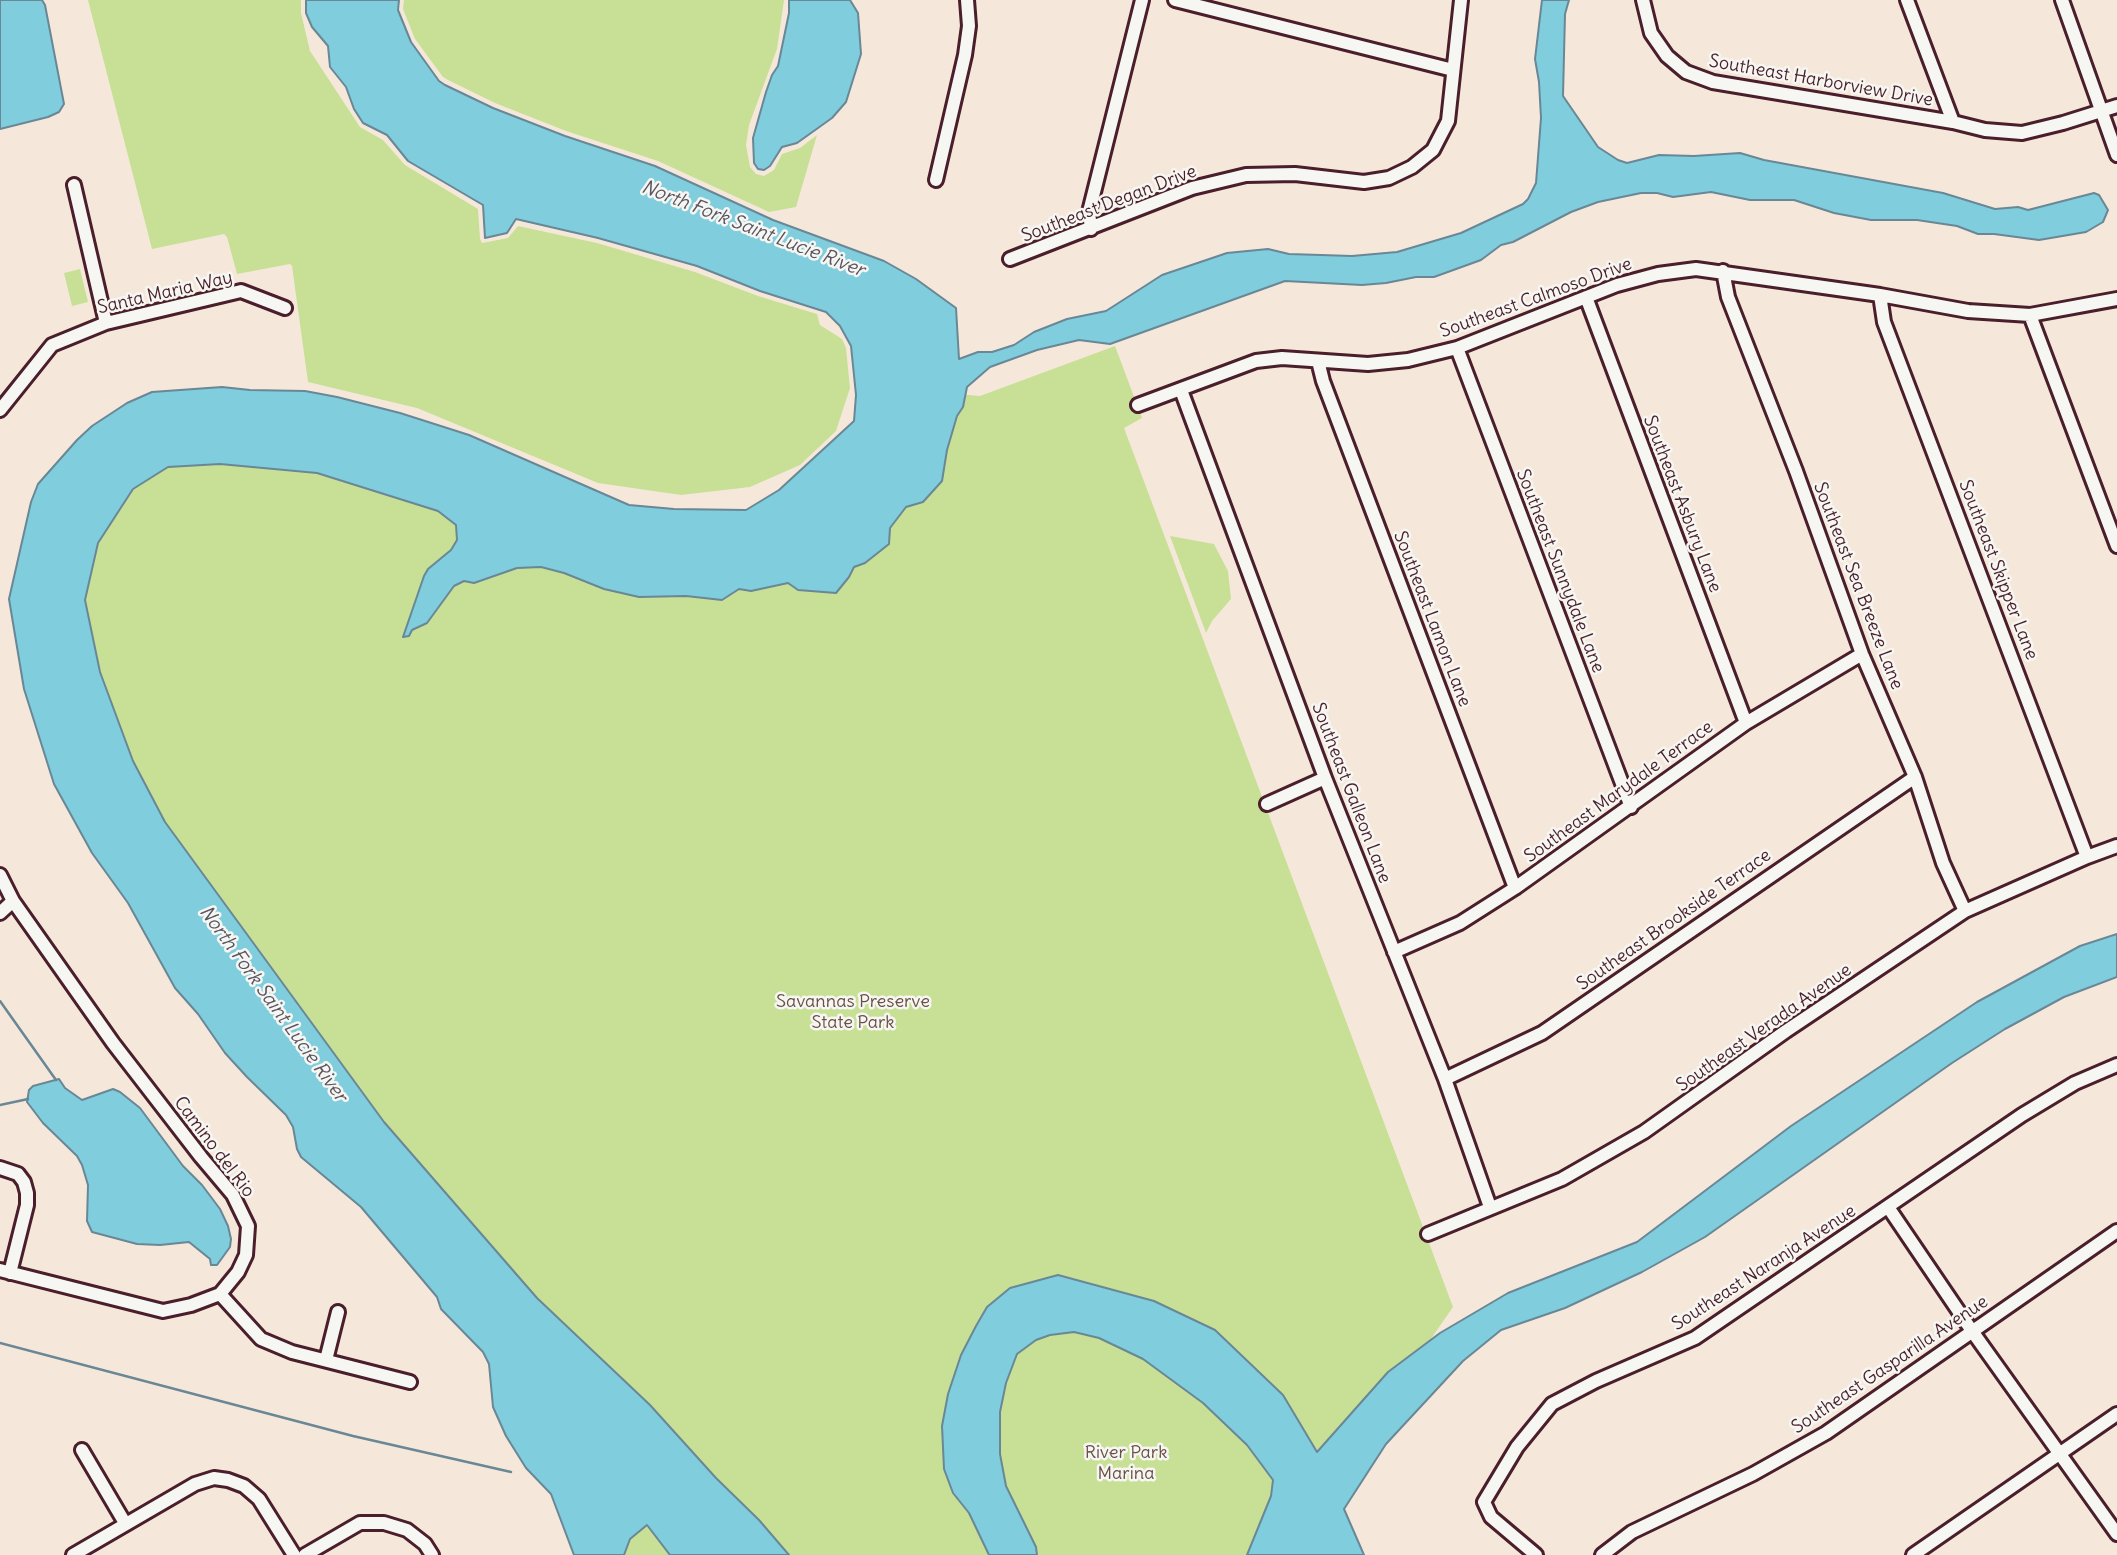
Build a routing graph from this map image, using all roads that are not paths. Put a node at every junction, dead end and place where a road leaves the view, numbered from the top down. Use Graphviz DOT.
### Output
graph roads {
  1 [pos="968,0"];
  2 [pos="1142,0"];
  3 [pos="1175,0"];
  4 [pos="1461,0"];
  5 [pos="1643,0"];
  6 [pos="1907,0"];
  7 [pos="2062,0"];
  8 [pos="1453,70"];
  9 [pos="2117,106"];
  10 [pos="2102,111"];
  11 [pos="1953,122"];
  12 [pos="2117,155"];
  13 [pos="936,180"];
  14 [pos="74,185"];
  15 [pos="1091,229"];
  16 [pos="1010,259"];
  17 [pos="1723,271"];
  18 [pos="1880,295"];
  19 [pos="1586,297"];
  20 [pos="2117,299"];
  21 [pos="285,308"];
  22 [pos="2030,315"];
  23 [pos="106,323"];
  24 [pos="1457,348"];
  25 [pos="1318,361"];
  26 [pos="1181,390"];
  27 [pos="1138,405"];
  28 [pos="0,410"];
  29 [pos="2117,546"];
  30 [pos="1862,654"];
  31 [pos="1746,723"];
  32 [pos="1915,777"];
  33 [pos="1325,778"];
  34 [pos="1267,804"];
  35 [pos="1631,807"];
  36 [pos="2117,846"];
  37 [pos="2087,856"];
  38 [pos="0,876"];
  39 [pos="1515,888"];
  40 [pos="13,901"];
  41 [pos="1965,911"];
  42 [pos="0,913"];
  43 [pos="1394,952"];
  44 [pos="2117,1065"];
  45 [pos="1445,1079"];
  46 [pos="0,1168"];
  47 [pos="1490,1207"];
  48 [pos="1888,1207"];
  49 [pos="2117,1231"];
  50 [pos="1428,1234"];
  51 [pos="5,1272"];
  52 [pos="220,1294"];
  53 [pos="338,1312"];
  54 [pos="1972,1331"];
  55 [pos="326,1360"];
  56 [pos="410,1381"];
  57 [pos="2117,1414"];
  58 [pos="82,1450"];
  59 [pos="2061,1452"];
  60 [pos="125,1523"];
  61 [pos="2117,1534"];
  62 [pos="73,1555"];
  63 [pos="294,1555"];
  64 [pos="304,1555"];
  65 [pos="432,1555"];
  66 [pos="1536,1555"];
  67 [pos="1602,1555"];
  68 [pos="1913,1555"];
  1 -- 13 [label="street"];
  2 -- 15 [label="street"];
  3 -- 8 [label="street"];
  4 -- 8 [label="street, Southeast Degan Drive"];
  5 -- 11 [label="street, Southeast Harborview Drive"];
  6 -- 11 [label="street"];
  7 -- 10 [label="street"];
  8 -- 15 [label="street, Southeast Degan Drive"];
  9 -- 10 [label="street, Southeast Harborview Drive"];
  10 -- 11 [label="street, Southeast Harborview Drive"];
  10 -- 12 [label="street"];
  14 -- 23 [label="street"];
  15 -- 16 [label="street, Southeast Degan Drive"];
  17 -- 18 [label="street, Southeast Calmoso Drive"];
  17 -- 19 [label="street, Southeast Calmoso Drive"];
  17 -- 30 [label="street, Southeast Sea Breeze Lane"];
  18 -- 22 [label="street, Southeast Calmoso Drive"];
  18 -- 37 [label="street, Southeast Skipper Lane"];
  19 -- 24 [label="street, Southeast Calmoso Drive"];
  19 -- 31 [label="street, Southeast Asbury Lane"];
  20 -- 22 [label="street, Southeast Calmoso Drive"];
  21 -- 23 [label="street, Santa Maria Way"];
  22 -- 29 [label="street"];
  23 -- 28 [label="street, Santa Maria Way"];
  24 -- 25 [label="street, Southeast Calmoso Drive"];
  24 -- 35 [label="street, Southeast Sunnydale Lane"];
  25 -- 26 [label="street, Southeast Calmoso Drive"];
  25 -- 39 [label="street, Southeast Lamon Lane"];
  26 -- 27 [label="street, Southeast Calmoso Drive"];
  26 -- 33 [label="street, Southeast Galleon Lane"];
  30 -- 31 [label="street, Southeast Marydale Terrace"];
  30 -- 32 [label="street, Southeast Sea Breeze Lane"];
  31 -- 35 [label="street, Southeast Marydale Terrace"];
  32 -- 41 [label="street, Southeast Sea Breeze Lane"];
  32 -- 45 [label="street, Southeast Brookside Terrace"];
  33 -- 34 [label="street"];
  33 -- 43 [label="street, Southeast Galleon Lane"];
  35 -- 39 [label="street, Southeast Marydale Terrace"];
  36 -- 37 [label="street, Southeast Verada Avenue"];
  37 -- 41 [label="street, Southeast Verada Avenue"];
  38 -- 40 [label="street, Camino del Rio"];
  39 -- 43 [label="street, Southeast Marydale Terrace"];
  40 -- 42 [label="street"];
  40 -- 52 [label="street, Camino del Rio"];
  41 -- 47 [label="street, Southeast Verada Avenue"];
  43 -- 45 [label="street, Southeast Galleon Lane"];
  44 -- 48 [label="street, Southeast Naranja Avenue"];
  45 -- 47 [label="street, Southeast Galleon Lane"];
  46 -- 51 [label="street"];
  47 -- 50 [label="street, Southeast Verada Avenue"];
  48 -- 54 [label="street"];
  48 -- 66 [label="street, Southeast Naranja Avenue"];
  49 -- 54 [label="street, Southeast Gasparilla Avenue"];
  51 -- 52 [label="street"];
  52 -- 55 [label="street"];
  53 -- 55 [label="street"];
  54 -- 59 [label="street"];
  54 -- 67 [label="street, Southeast Gasparilla Avenue"];
  55 -- 56 [label="street"];
  57 -- 59 [label="street"];
  58 -- 60 [label="street"];
  59 -- 61 [label="street"];
  59 -- 68 [label="street"];
  60 -- 62 [label="street"];
  60 -- 63 [label="street"];
  64 -- 65 [label="street"];
}
